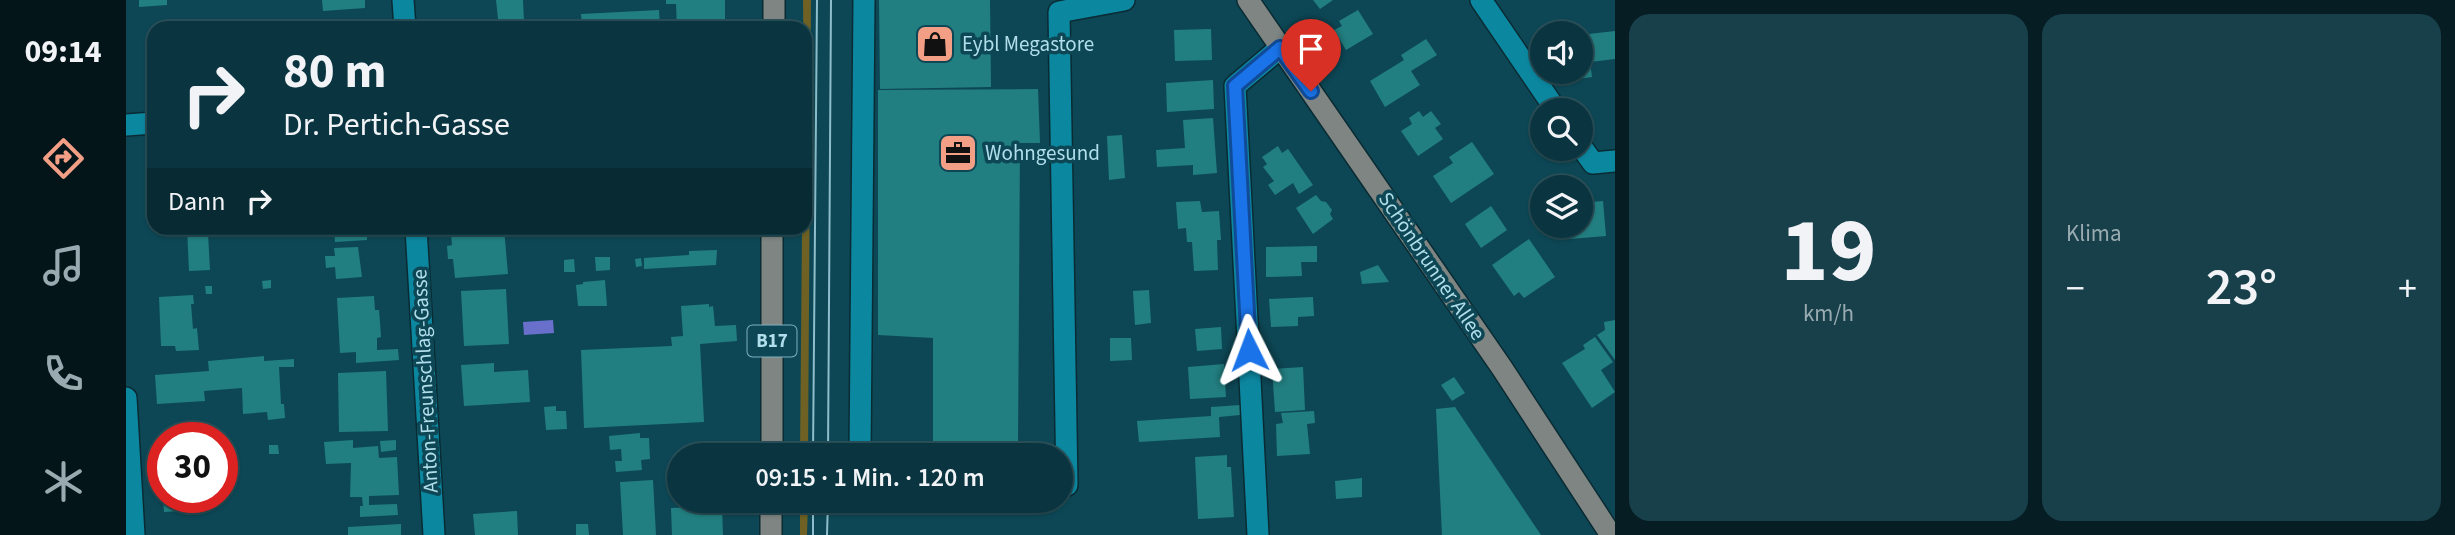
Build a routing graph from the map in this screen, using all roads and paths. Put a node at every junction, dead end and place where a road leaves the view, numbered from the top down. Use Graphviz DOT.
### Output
graph roads {
  1 [pos="403,0"];
  2 [pos="774,0"];
  3 [pos="864,0"];
  4 [pos="1124,0"];
  5 [pos="1248,0"];
  6 [pos="1481,0"];
  7 [pos="404,21"];
  8 [pos="774,21"];
  9 [pos="1280,48"];
  10 [pos="1548,98"];
  11 [pos="147,124"];
  12 [pos="126,125"];
  13 [pos="1591,161"];
  14 [pos="1615,162"];
  15 [pos="416,235"];
  16 [pos="772,235"];
  17 [pos="126,398"];
  18 [pos="772,443"];
  19 [pos="860,443"];
  20 [pos="1066,443"];
  21 [pos="771,513"];
  22 [pos="134,535"];
  23 [pos="434,535"];
  24 [pos="771,535"];
  25 [pos="1258,535"];
  26 [pos="1611,535"];
  1 -- 7 [label="street"];
  2 -- 8 [label="main road"];
  3 -- 19 [label="street"];
  4 -- 20 [label="street"];
  5 -- 9 [label="main road, Schönbrunner Allee"];
  6 -- 10 [label="street"];
  9 -- 25 [label="street"];
  9 -- 26 [label="main road, Schönbrunner Allee"];
  11 -- 12 [label="street"];
  13 -- 14 [label="street"];
  15 -- 23 [label="street, Anton-Freunschlag-Gasse"];
  16 -- 18 [label="main road, B17"];
  17 -- 22 [label="street"];
  21 -- 24 [label="main road"];
}
